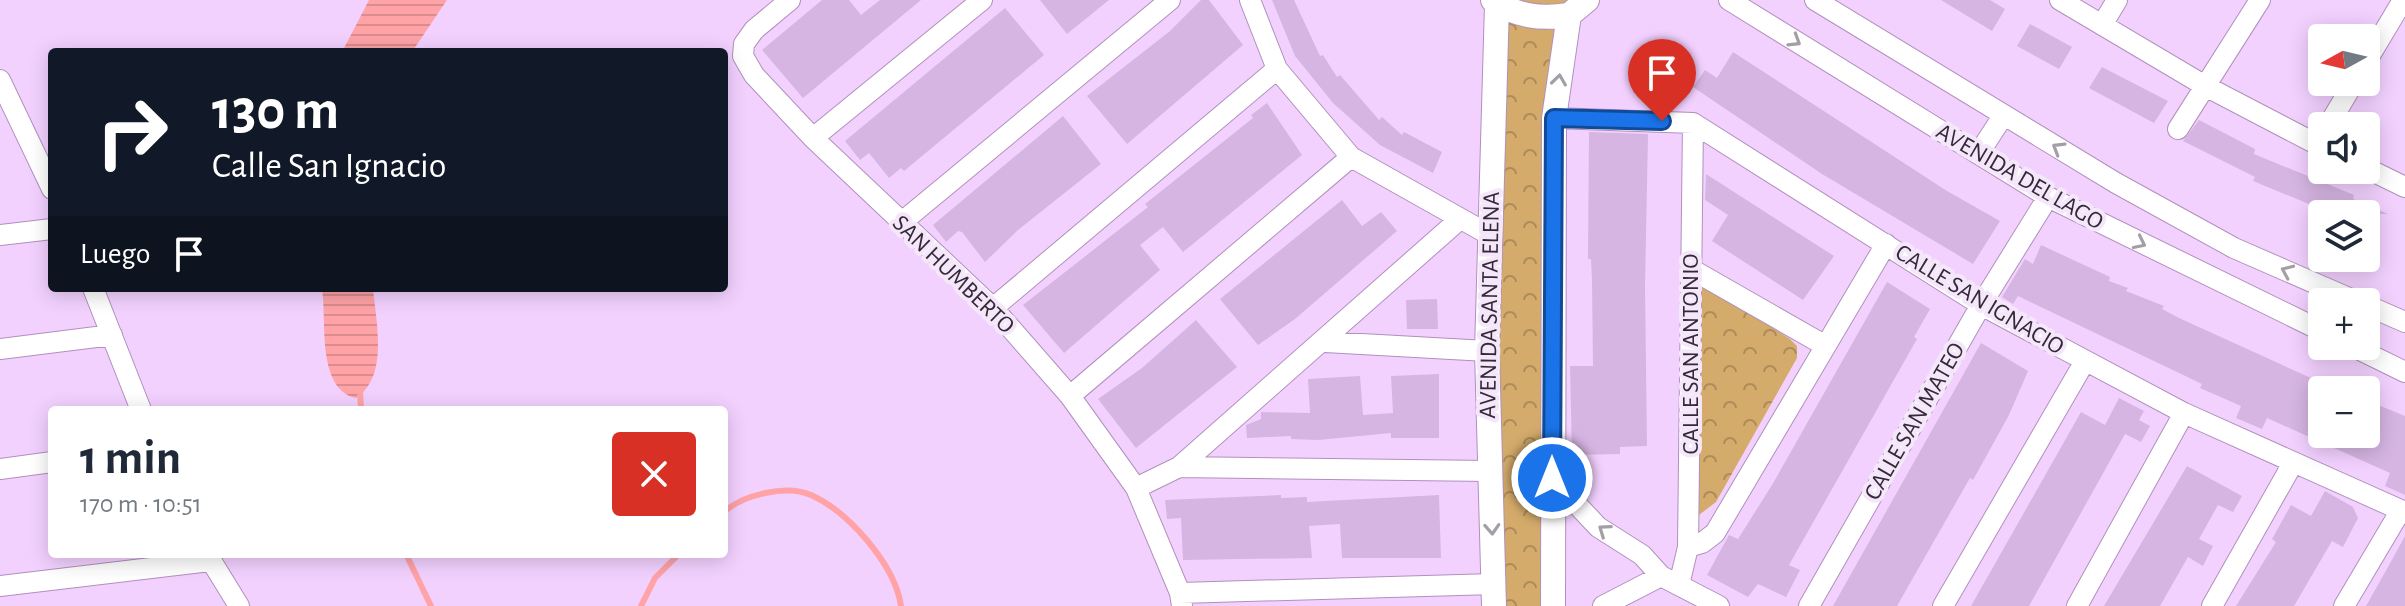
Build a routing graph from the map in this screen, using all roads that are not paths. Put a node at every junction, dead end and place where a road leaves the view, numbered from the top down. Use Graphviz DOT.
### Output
graph roads {
  1 [pos="790,0"];
  2 [pos="982,0"];
  3 [pos="1170,0"];
  4 [pos="1729,0"];
  5 [pos="2060,0"];
  6 [pos="2117,0"];
  7 [pos="2260,0"];
  8 [pos="2403,0"];
  9 [pos="1495,2"];
  10 [pos="1823,3"];
  11 [pos="1251,5"];
  12 [pos="1578,7"];
  13 [pos="2102,25"];
  14 [pos="2380,39"];
  15 [pos="1277,69"];
  16 [pos="0,80"];
  17 [pos="2207,87"];
  18 [pos="9,116"];
  19 [pos="2003,116"];
  20 [pos="1554,118"];
  21 [pos="1693,123"];
  22 [pos="2178,129"];
  23 [pos="2308,137"];
  24 [pos="813,138"];
  25 [pos="1979,153"];
  26 [pos="1351,157"];
  27 [pos="2380,175"];
  28 [pos="48,182"];
  29 [pos="2405,187"];
  30 [pos="2048,197"];
  31 [pos="1460,219"];
  32 [pos="902,222"];
  33 [pos="48,229"];
  34 [pos="1488,234"];
  35 [pos="0,235"];
  36 [pos="1886,244"];
  37 [pos="1691,269"];
  38 [pos="2326,288"];
  39 [pos="95,292"];
  40 [pos="1981,305"];
  41 [pos="993,308"];
  42 [pos="2380,311"];
  43 [pos="2405,322"];
  44 [pos="2308,324"];
  45 [pos="112,335"];
  46 [pos="1325,342"];
  47 [pos="1824,345"];
  48 [pos="0,349"];
  49 [pos="1487,351"];
  50 [pos="2380,360"];
  51 [pos="2085,361"];
  52 [pos="2405,372"];
  53 [pos="1070,396"];
  54 [pos="139,406"];
  55 [pos="2184,413"];
  56 [pos="48,463"];
  57 [pos="2293,463"];
  58 [pos="1179,467"];
  59 [pos="0,469"];
  60 [pos="1489,471"];
  61 [pos="1552,478"];
  62 [pos="1136,488"];
  63 [pos="2403,511"];
  64 [pos="1688,547"];
  65 [pos="208,558"];
  66 [pos="1670,580"];
  67 [pos="0,586"];
  68 [pos="1494,595"];
  69 [pos="1181,599"];
  70 [pos="239,606"];
  71 [pos="1553,606"];
  72 [pos="1603,606"];
  73 [pos="1719,606"];
  74 [pos="1809,606"];
  75 [pos="1943,606"];
  76 [pos="2077,606"];
  77 [pos="2212,606"];
  78 [pos="2344,606"];
  1 -- 24 [label="street, SAN HUMBERTO"];
  2 -- 24 [label="street"];
  3 -- 32 [label="street"];
  4 -- 25 [label="street, AVENIDA DEL LAGO, one-way"];
  5 -- 13 [label="street"];
  6 -- 13 [label="street"];
  7 -- 17 [label="street"];
  8 -- 14 [label="street"];
  9 -- 12 [label="street"];
  9 -- 34 [label="street, AVENIDA SANTA ELENA"];
  10 -- 19 [label="street, AVENIDA DEL LAGO"];
  11 -- 15 [label="street"];
  20 -- 12 [label="street, one-way"];
  13 -- 17 [label="street"];
  15 -- 26 [label="street"];
  15 -- 41 [label="street"];
  16 -- 18 [label="street"];
  17 -- 22 [label="street"];
  17 -- 23 [label="street"];
  18 -- 28 [label="street"];
  19 -- 25 [label="street"];
  38 -- 19 [label="street, AVENIDA DEL LAGO, one-way"];
  20 -- 21 [label="street"];
  20 -- 61 [label="street"];
  21 -- 36 [label="street, CALLE SAN IGNACIO"];
  21 -- 37 [label="street, CALLE SAN ANTONIO"];
  24 -- 32 [label="street, SAN HUMBERTO"];
  25 -- 30 [label="street, AVENIDA DEL LAGO"];
  26 -- 31 [label="street"];
  26 -- 53 [label="street"];
  27 -- 29 [label="street"];
  30 -- 40 [label="street, CALLE SAN MATEO"];
  30 -- 44 [label="street, AVENIDA DEL LAGO, one-way"];
  31 -- 34 [label="street"];
  31 -- 46 [label="street"];
  32 -- 41 [label="street, SAN HUMBERTO"];
  33 -- 35 [label="street"];
  34 -- 49 [label="street, AVENIDA SANTA ELENA"];
  36 -- 40 [label="street, CALLE SAN IGNACIO"];
  36 -- 47 [label="street"];
  37 -- 47 [label="street"];
  37 -- 64 [label="street, CALLE SAN ANTONIO"];
  39 -- 45 [label="street"];
  40 -- 51 [label="street, CALLE SAN IGNACIO"];
  40 -- 74 [label="street, CALLE SAN MATEO"];
  41 -- 53 [label="street, SAN HUMBERTO"];
  42 -- 43 [label="street"];
  45 -- 48 [label="street"];
  45 -- 54 [label="street"];
  46 -- 49 [label="street"];
  46 -- 58 [label="street"];
  47 -- 64 [label="street"];
  49 -- 60 [label="street, AVENIDA SANTA ELENA"];
  50 -- 52 [label="street"];
  51 -- 55 [label="street, CALLE SAN IGNACIO"];
  51 -- 75 [label="street"];
  53 -- 62 [label="street, SAN HUMBERTO"];
  55 -- 57 [label="street, CALLE SAN IGNACIO"];
  55 -- 76 [label="street"];
  56 -- 59 [label="street"];
  57 -- 63 [label="street, CALLE SAN IGNACIO"];
  57 -- 77 [label="street"];
  58 -- 60 [label="street"];
  58 -- 62 [label="street"];
  60 -- 68 [label="street, AVENIDA SANTA ELENA, one-way"];
  66 -- 61 [label="street, one-way"];
  61 -- 71 [label="street"];
  62 -- 69 [label="street, SAN HUMBERTO"];
  63 -- 78 [label="street"];
  64 -- 66 [label="street, CALLE SAN ANTONIO"];
  65 -- 67 [label="street"];
  65 -- 70 [label="street"];
  66 -- 72 [label="street"];
  66 -- 73 [label="street"];
  68 -- 69 [label="street"];
}
